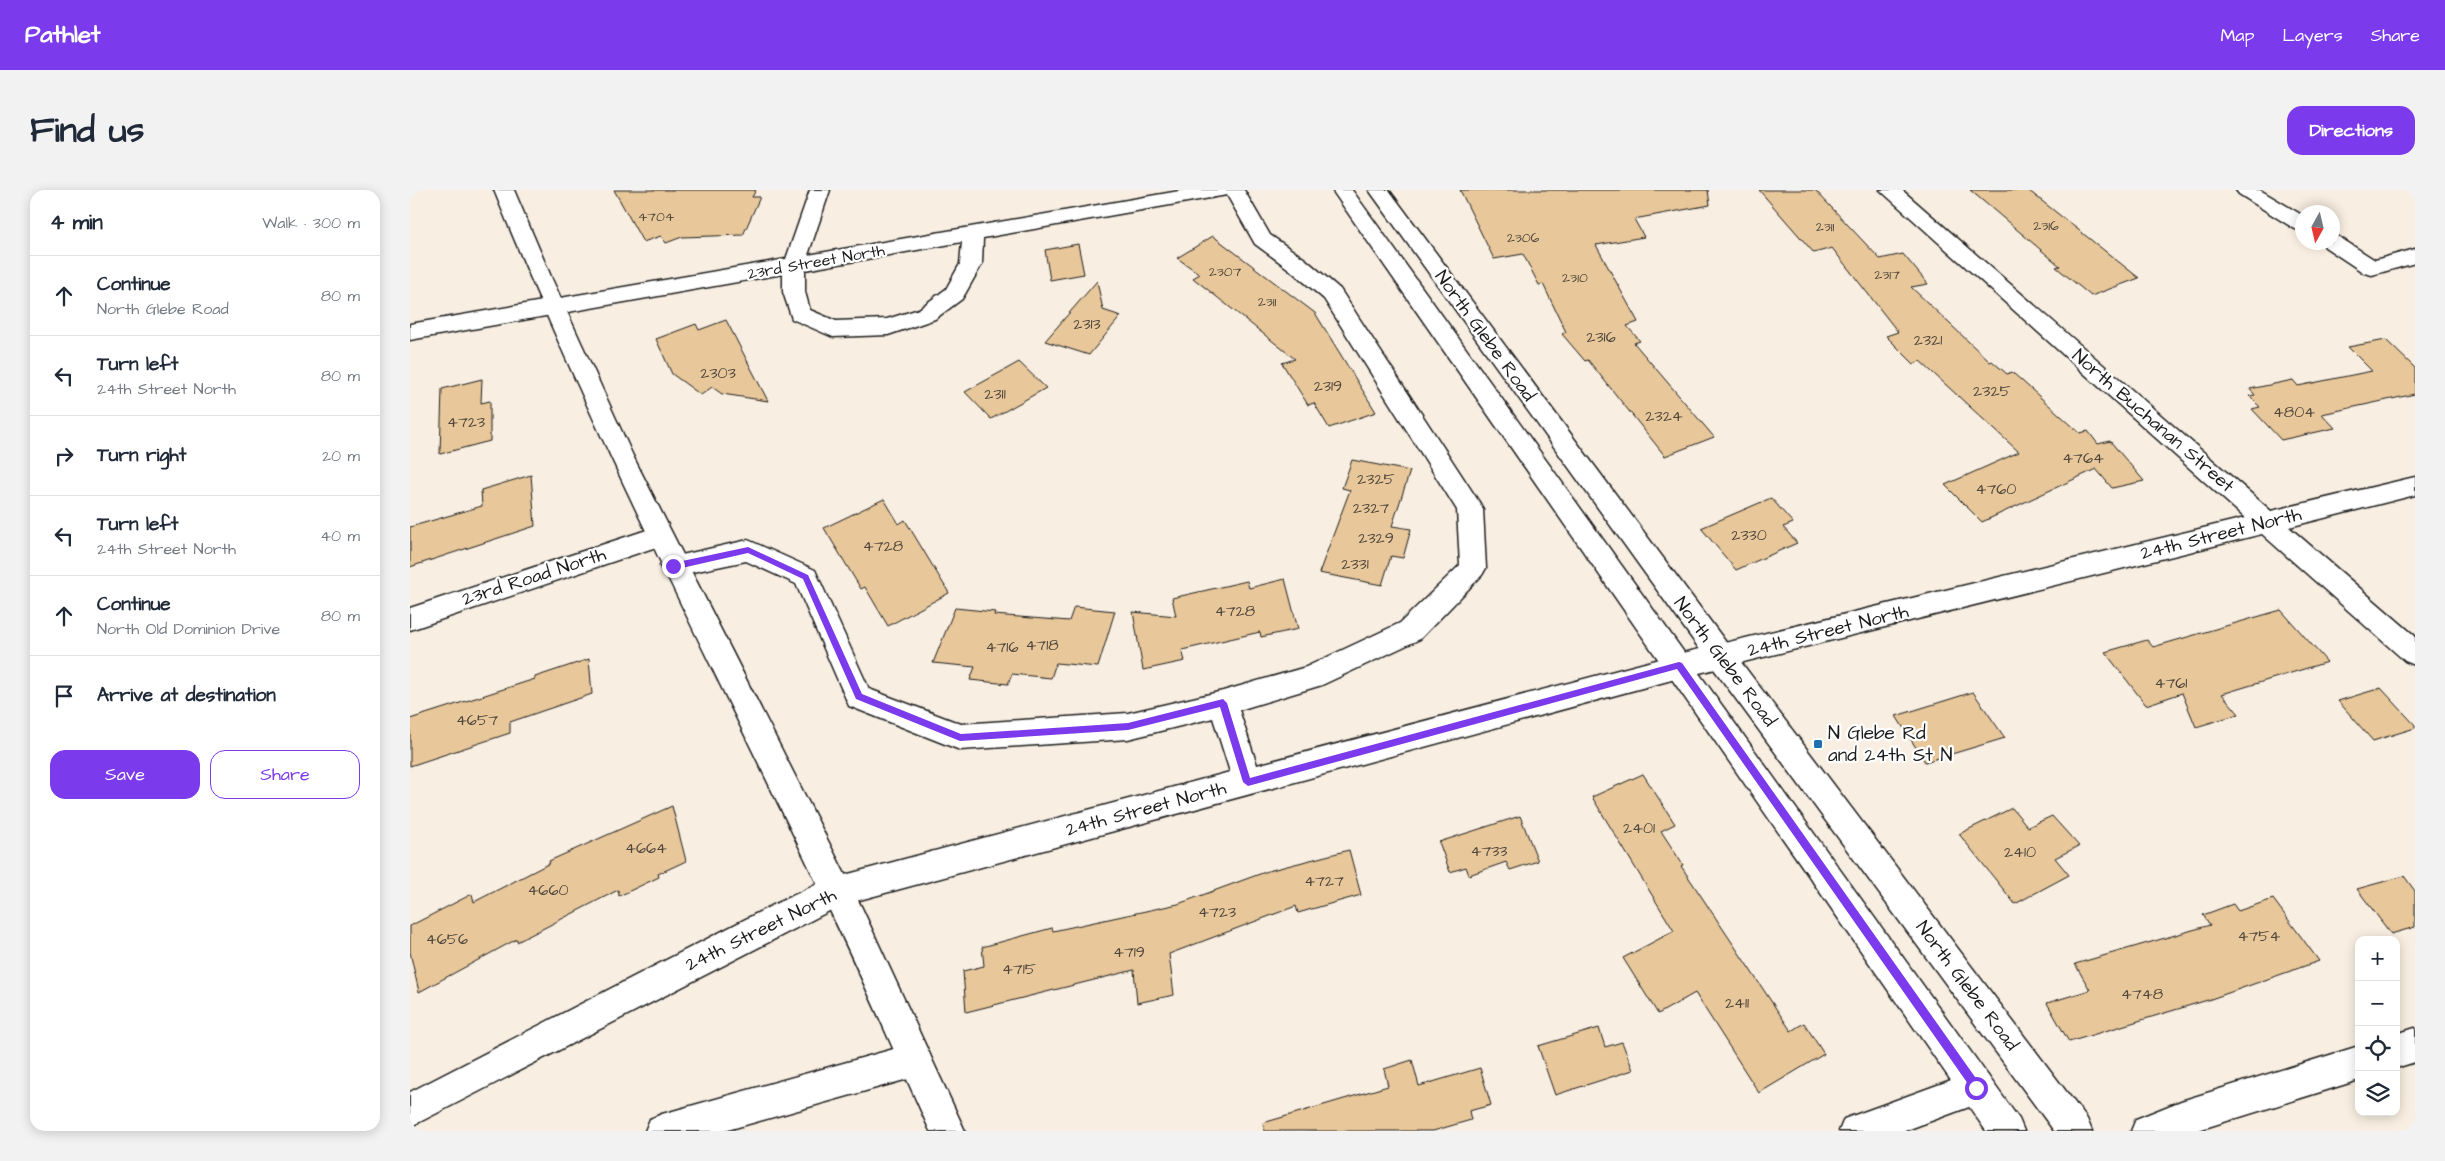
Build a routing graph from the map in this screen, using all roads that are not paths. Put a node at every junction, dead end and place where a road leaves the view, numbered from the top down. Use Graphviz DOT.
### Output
graph roads {
  1 [pos="504,190"];
  2 [pos="820,190"];
  3 [pos="1221,190"];
  4 [pos="1234,190"];
  5 [pos="1342,190"];
  6 [pos="1379,190"];
  7 [pos="1890,190"];
  8 [pos="2246,190"];
  9 [pos="2295,220"];
  10 [pos="973,234"];
  11 [pos="2340,247"];
  12 [pos="2415,256"];
  13 [pos="794,266"];
  14 [pos="552,306"];
  15 [pos="410,332"];
  16 [pos="2415,486"];
  17 [pos="2269,523"];
  18 [pos="658,536"];
  19 [pos="673,566"];
  20 [pos="410,619"];
  21 [pos="2415,653"];
  22 [pos="1721,657"];
  23 [pos="1679,666"];
  24 [pos="1223,703"];
  25 [pos="1248,782"];
  26 [pos="837,891"];
  27 [pos="2415,1045"];
  28 [pos="2400,1050"];
  29 [pos="915,1060"];
  30 [pos="2355,1064"];
  31 [pos="1976,1088"];
  32 [pos="410,1110"];
  33 [pos="662,1131"];
  34 [pos="948,1131"];
  35 [pos="1856,1131"];
  36 [pos="2007,1131"];
  37 [pos="2075,1131"];
  38 [pos="2148,1131"];
  1 -- 14 [label="street"];
  2 -- 13 [label="street"];
  3 -- 10 [label="street, 23rd Street North"];
  4 -- 24 [label="street"];
  5 -- 23 [label="street, North Glebe Road"];
  6 -- 22 [label="street, North Glebe Road"];
  7 -- 17 [label="street, North Buchanan Street"];
  8 -- 9 [label="street"];
  10 -- 13 [label="street, 23rd Street North"];
  10 -- 13 [label="street"];
  11 -- 12 [label="street"];
  13 -- 14 [label="street, 23rd Street North"];
  14 -- 15 [label="street, 23rd Street North"];
  14 -- 18 [label="street"];
  16 -- 17 [label="street, 24th Street North"];
  17 -- 21 [label="street, North Buchanan Street"];
  17 -- 22 [label="street, 24th Street North"];
  18 -- 19 [label="street"];
  18 -- 20 [label="street, 23rd Road North"];
  19 -- 24 [label="street"];
  19 -- 26 [label="street"];
  22 -- 23 [label="street, 24th Street North"];
  22 -- 37 [label="street, North Glebe Road"];
  23 -- 25 [label="street, 24th Street North"];
  23 -- 31 [label="street, North Glebe Road"];
  24 -- 25 [label="street"];
  25 -- 26 [label="street, 24th Street North"];
  26 -- 29 [label="street"];
  26 -- 32 [label="street, 24th Street North"];
  27 -- 28 [label="street"];
  29 -- 33 [label="street"];
  29 -- 34 [label="street"];
  30 -- 38 [label="street"];
  31 -- 35 [label="street"];
  31 -- 36 [label="street, North Glebe Road"];
}
